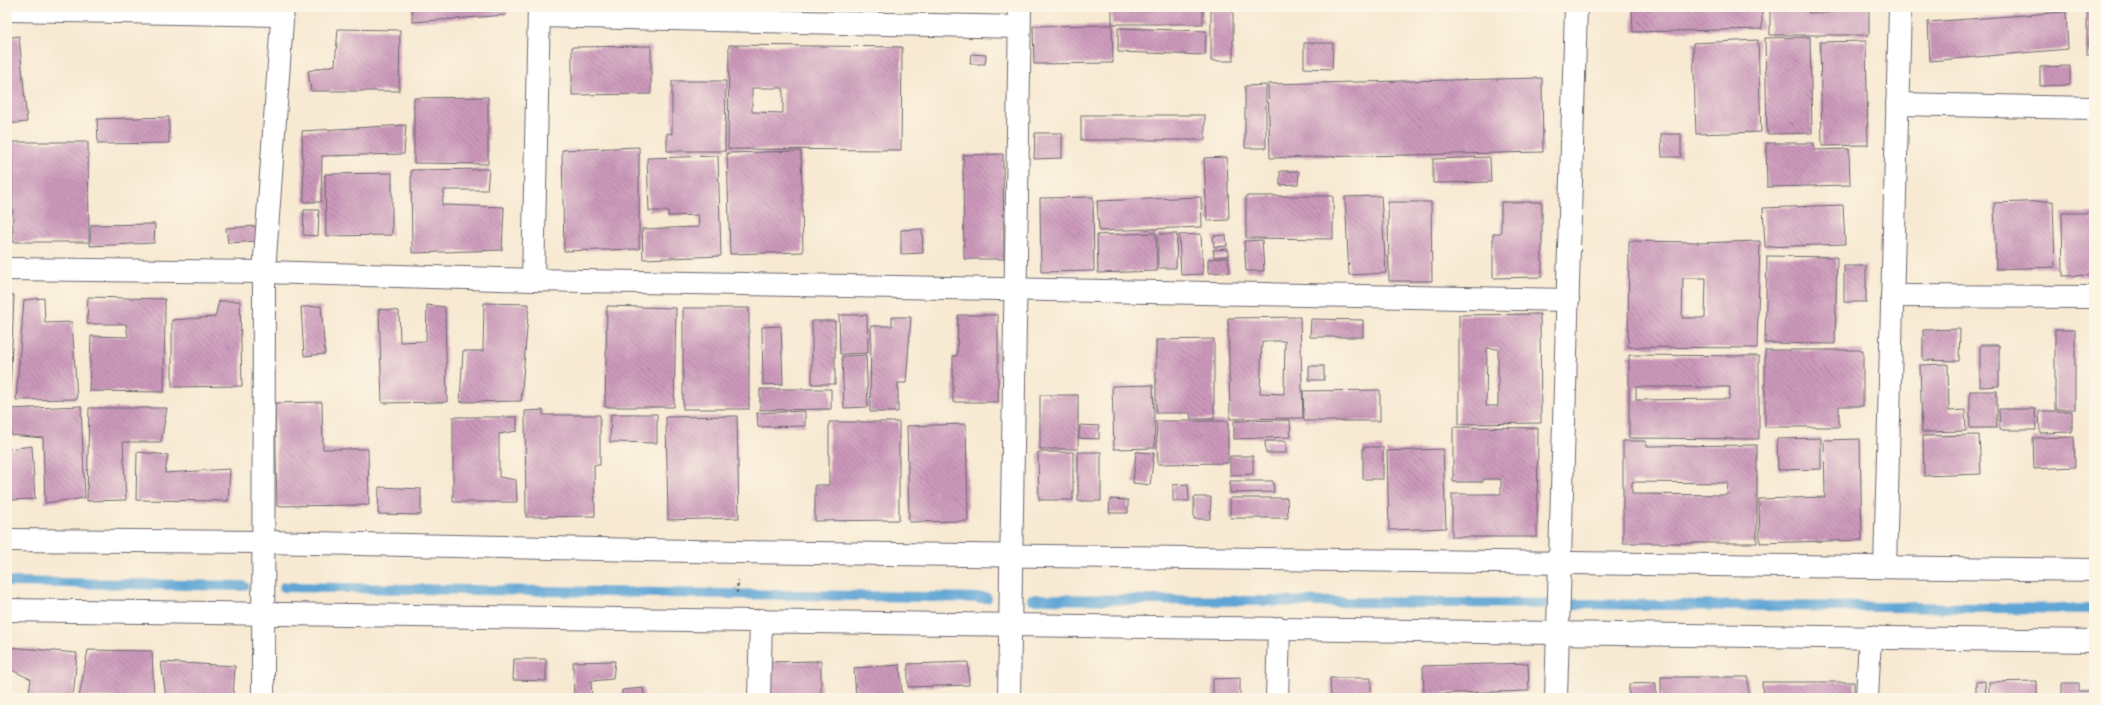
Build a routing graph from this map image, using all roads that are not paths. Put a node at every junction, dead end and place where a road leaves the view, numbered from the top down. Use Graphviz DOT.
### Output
graph roads {
  1 [pos="1576,7"];
  2 [pos="1900,7"];
  3 [pos="7,10"];
  4 [pos="282,11"];
  5 [pos="539,11"];
  6 [pos="761,14"];
  7 [pos="1020,17"];
  8 [pos="1897,104"];
  9 [pos="2094,108"];
  10 [pos="7,269"];
  11 [pos="264,272"];
  12 [pos="533,280"];
  13 [pos="1016,289"];
  14 [pos="1892,296"];
  15 [pos="2094,297"];
  16 [pos="1568,300"];
  17 [pos="7,540"];
  18 [pos="264,542"];
  19 [pos="1012,555"];
  20 [pos="1560,563"];
  21 [pos="1885,567"];
  22 [pos="2094,570"];
  23 [pos="7,610"];
  24 [pos="262,614"];
  25 [pos="761,620"];
  26 [pos="1011,625"];
  27 [pos="1279,628"];
  28 [pos="1558,633"];
  29 [pos="1870,637"];
  30 [pos="2094,641"];
  31 [pos="263,698"];
  32 [pos="759,698"];
  33 [pos="1009,698"];
  34 [pos="1277,698"];
  35 [pos="1556,698"];
  36 [pos="1867,698"];
  1 -- 16 [label="street"];
  2 -- 8 [label="street"];
  3 -- 4 [label="street"];
  4 -- 11 [label="street"];
  5 -- 6 [label="street"];
  5 -- 12 [label="street"];
  6 -- 7 [label="street"];
  7 -- 13 [label="street"];
  8 -- 9 [label="street"];
  8 -- 14 [label="street"];
  10 -- 11 [label="street"];
  11 -- 12 [label="street"];
  11 -- 18 [label="street"];
  12 -- 13 [label="street"];
  13 -- 16 [label="street"];
  13 -- 19 [label="street"];
  14 -- 15 [label="street"];
  14 -- 21 [label="street"];
  16 -- 20 [label="street"];
  17 -- 18 [label="street"];
  18 -- 19 [label="street"];
  18 -- 24 [label="street"];
  19 -- 20 [label="street"];
  19 -- 26 [label="street"];
  20 -- 21 [label="street"];
  20 -- 28 [label="street"];
  21 -- 22 [label="street"];
  23 -- 24 [label="street"];
  24 -- 25 [label="street"];
  24 -- 31 [label="street"];
  25 -- 26 [label="street"];
  25 -- 32 [label="street"];
  26 -- 27 [label="street"];
  26 -- 33 [label="street"];
  27 -- 28 [label="street"];
  27 -- 34 [label="street"];
  28 -- 29 [label="street"];
  28 -- 35 [label="street"];
  29 -- 30 [label="street"];
  29 -- 36 [label="street"];
}
